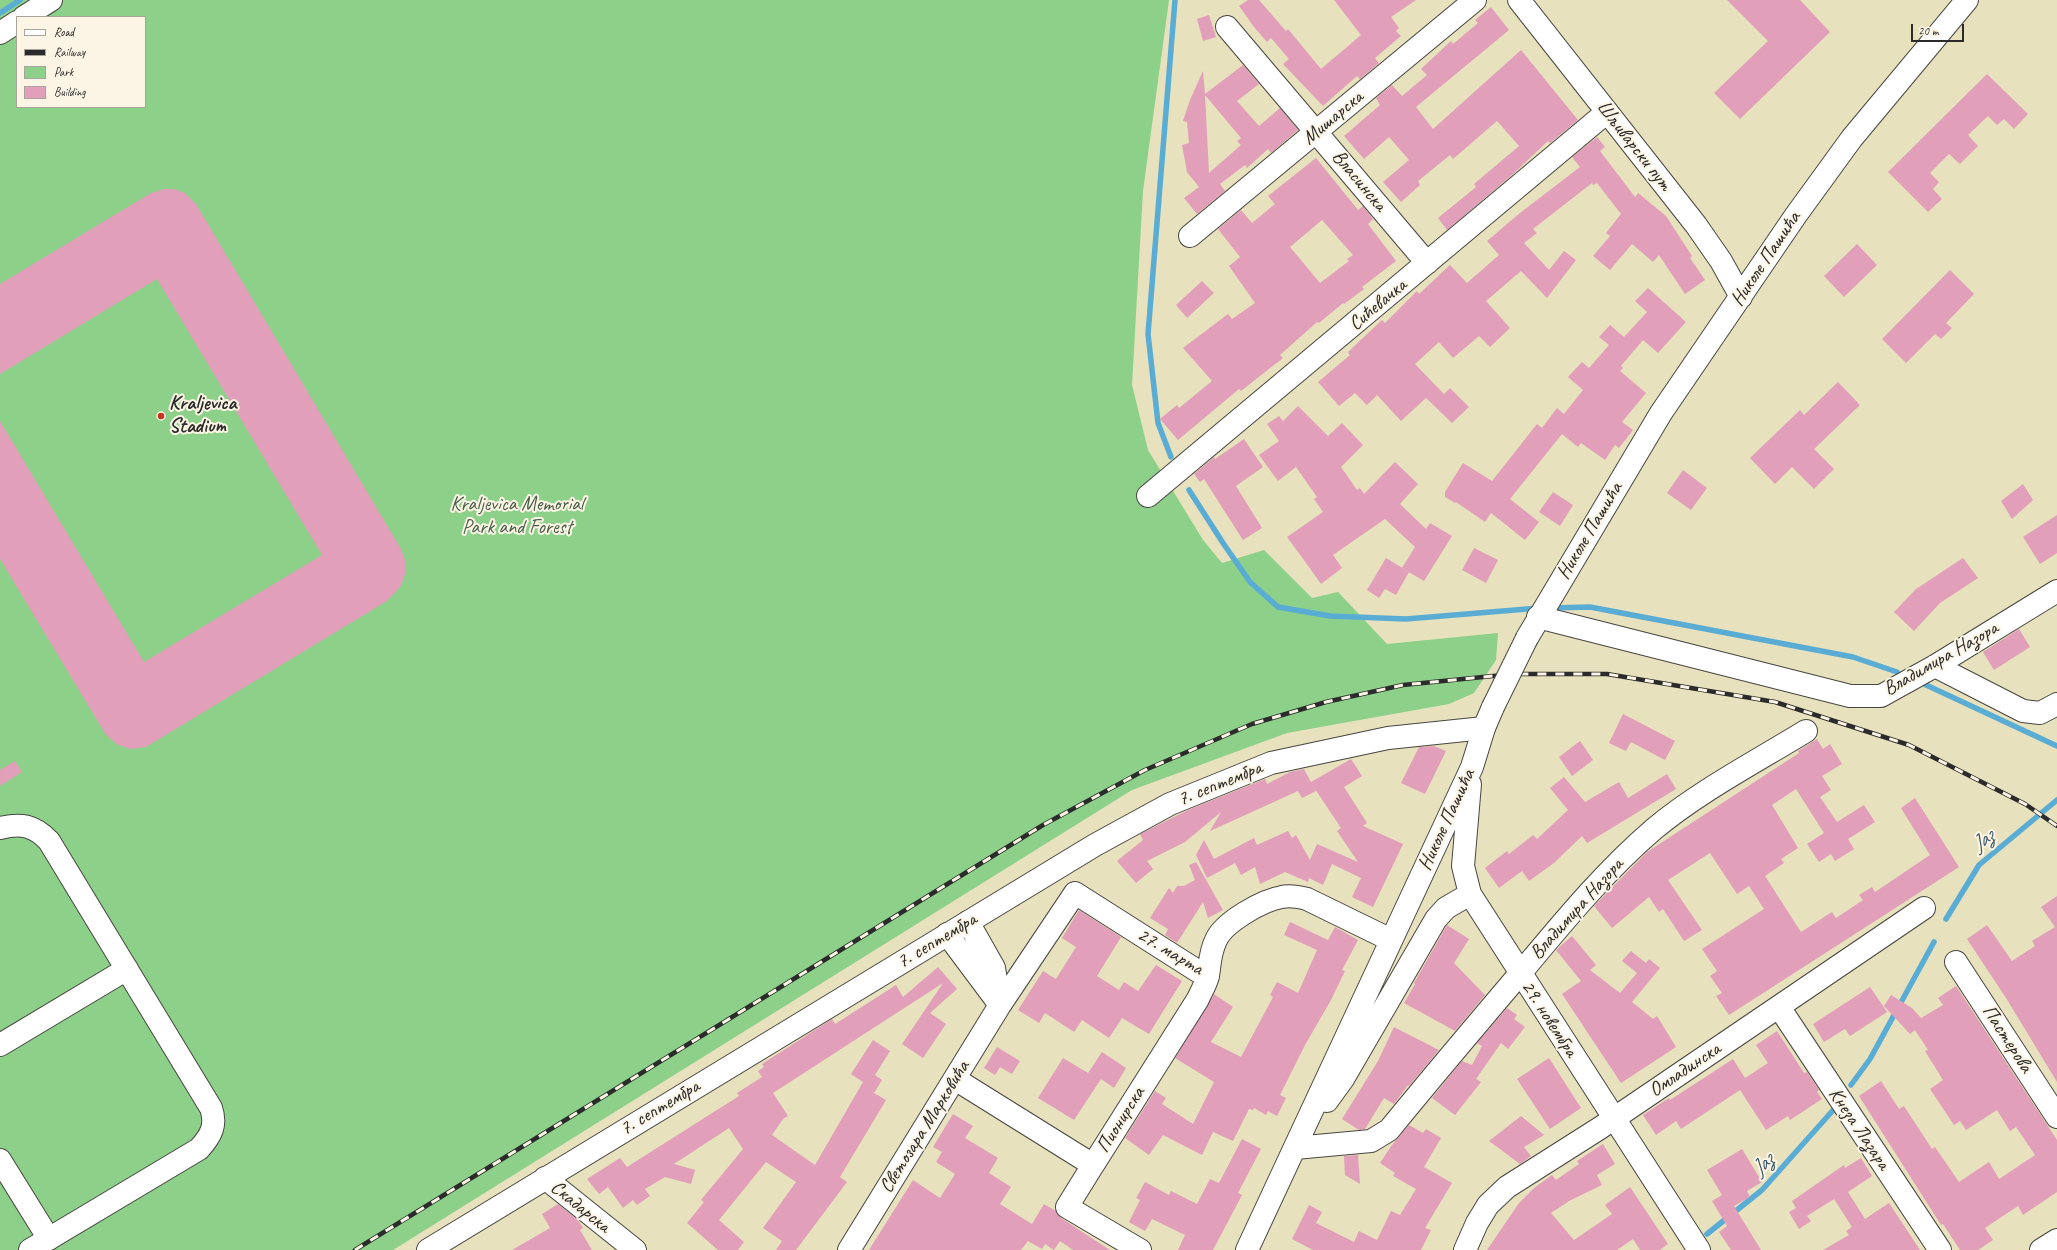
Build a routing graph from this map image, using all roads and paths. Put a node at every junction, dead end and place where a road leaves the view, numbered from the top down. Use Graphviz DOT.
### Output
graph roads {
  1 [pos="51,0"];
  2 [pos="1475,0"];
  3 [pos="1519,0"];
  4 [pos="1967,0"];
  5 [pos="26,16"];
  6 [pos="16,23"];
  7 [pos="1227,28"];
  8 [pos="0,33"];
  9 [pos="1607,112"];
  10 [pos="1318,131"];
  11 [pos="1190,236"];
  12 [pos="1428,263"];
  13 [pos="1741,297"];
  14 [pos="1148,496"];
  15 [pos="2057,591"];
  16 [pos="1542,611"];
  17 [pos="1935,666"];
  18 [pos="2057,704"];
  19 [pos="1484,728"];
  20 [pos="1806,731"];
  21 [pos="1472,767"];
  22 [pos="0,828"];
  23 [pos="1075,893"];
  24 [pos="1470,894"];
  25 [pos="1924,908"];
  26 [pos="968,922"];
  27 [pos="946,934"];
  28 [pos="1391,940"];
  29 [pos="1956,962"];
  30 [pos="127,968"];
  31 [pos="1520,974"];
  32 [pos="1207,977"];
  33 [pos="1000,1005"];
  34 [pos="1779,1007"];
  35 [pos="0,1046"];
  36 [pos="955,1079"];
  37 [pos="2057,1117"];
  38 [pos="1309,1118"];
  39 [pos="1613,1119"];
  40 [pos="1295,1148"];
  41 [pos="0,1160"];
  42 [pos="1093,1165"];
  43 [pos="545,1178"];
  44 [pos="49,1239"];
  45 [pos="2057,1240"];
  46 [pos="621,1246"];
  47 [pos="30,1250"];
  48 [pos="428,1250"];
  49 [pos="849,1250"];
  50 [pos="1140,1250"];
  51 [pos="1247,1250"];
  52 [pos="1466,1250"];
  53 [pos="1698,1250"];
  54 [pos="1940,1250"];
  55 [pos="2041,1250"];
  1 -- 5 [label="street"];
  2 -- 10 [label="street, Мишарска"];
  3 -- 9 [label="street, Шљиварски пут"];
  4 -- 13 [label="street, Николе Пашића"];
  6 -- 8 [label="street"];
  7 -- 10 [label="street, Власинска"];
  9 -- 12 [label="street, Сићевачка"];
  9 -- 13 [label="street, Шљиварски пут"];
  10 -- 11 [label="street, Мишарска"];
  10 -- 12 [label="street, Власинска"];
  12 -- 14 [label="street, Сићевачка"];
  13 -- 16 [label="street, Николе Пашића"];
  15 -- 17 [label="street, Владимира Назора"];
  16 -- 17 [label="street, Владимира Назора"];
  16 -- 19 [label="street, Николе Пашића, bridge"];
  17 -- 18 [label="street"];
  19 -- 21 [label="street, Николе Пашића"];
  19 -- 26 [label="street, 7. септембра"];
  20 -- 31 [label="street, Владимира Назора"];
  21 -- 24 [label="street, 29. новембра"];
  21 -- 28 [label="street, Николе Пашића"];
  22 -- 30 [label="street"];
  23 -- 32 [label="street, 27. марта"];
  23 -- 33 [label="street, Светозара Марковића"];
  24 -- 31 [label="street, 29. новембра"];
  24 -- 38 [label="street, Николе Пашића"];
  25 -- 34 [label="street, Омладинска"];
  26 -- 27 [label="street, 7. септембра"];
  26 -- 33 [label="street"];
  27 -- 33 [label="street"];
  27 -- 43 [label="street, 7. септембра"];
  28 -- 32 [label="street, 27. марта"];
  28 -- 38 [label="street, Николе Пашића"];
  29 -- 37 [label="street, Пастерова"];
  30 -- 35 [label="street"];
  30 -- 44 [label="street"];
  31 -- 39 [label="street, 29. новембра"];
  31 -- 40 [label="street, Владимира Назора"];
  32 -- 42 [label="street, Пионирска"];
  33 -- 36 [label="street, Светозара Марковића"];
  34 -- 39 [label="street, Омладинска"];
  34 -- 54 [label="street, Кнеза Лазара"];
  36 -- 42 [label="street, Пионирска"];
  36 -- 49 [label="street, Светозара Марковића"];
  38 -- 40 [label="street, Николе Пашића"];
  39 -- 52 [label="street, Омладинска"];
  39 -- 53 [label="street, 29. новембра"];
  40 -- 51 [label="street, Николе Пашића"];
  41 -- 44 [label="street"];
  42 -- 50 [label="street"];
  43 -- 46 [label="street, Скадарска"];
  43 -- 48 [label="street, 7. септембра"];
  44 -- 47 [label="street"];
  45 -- 55 [label="street"];
}
